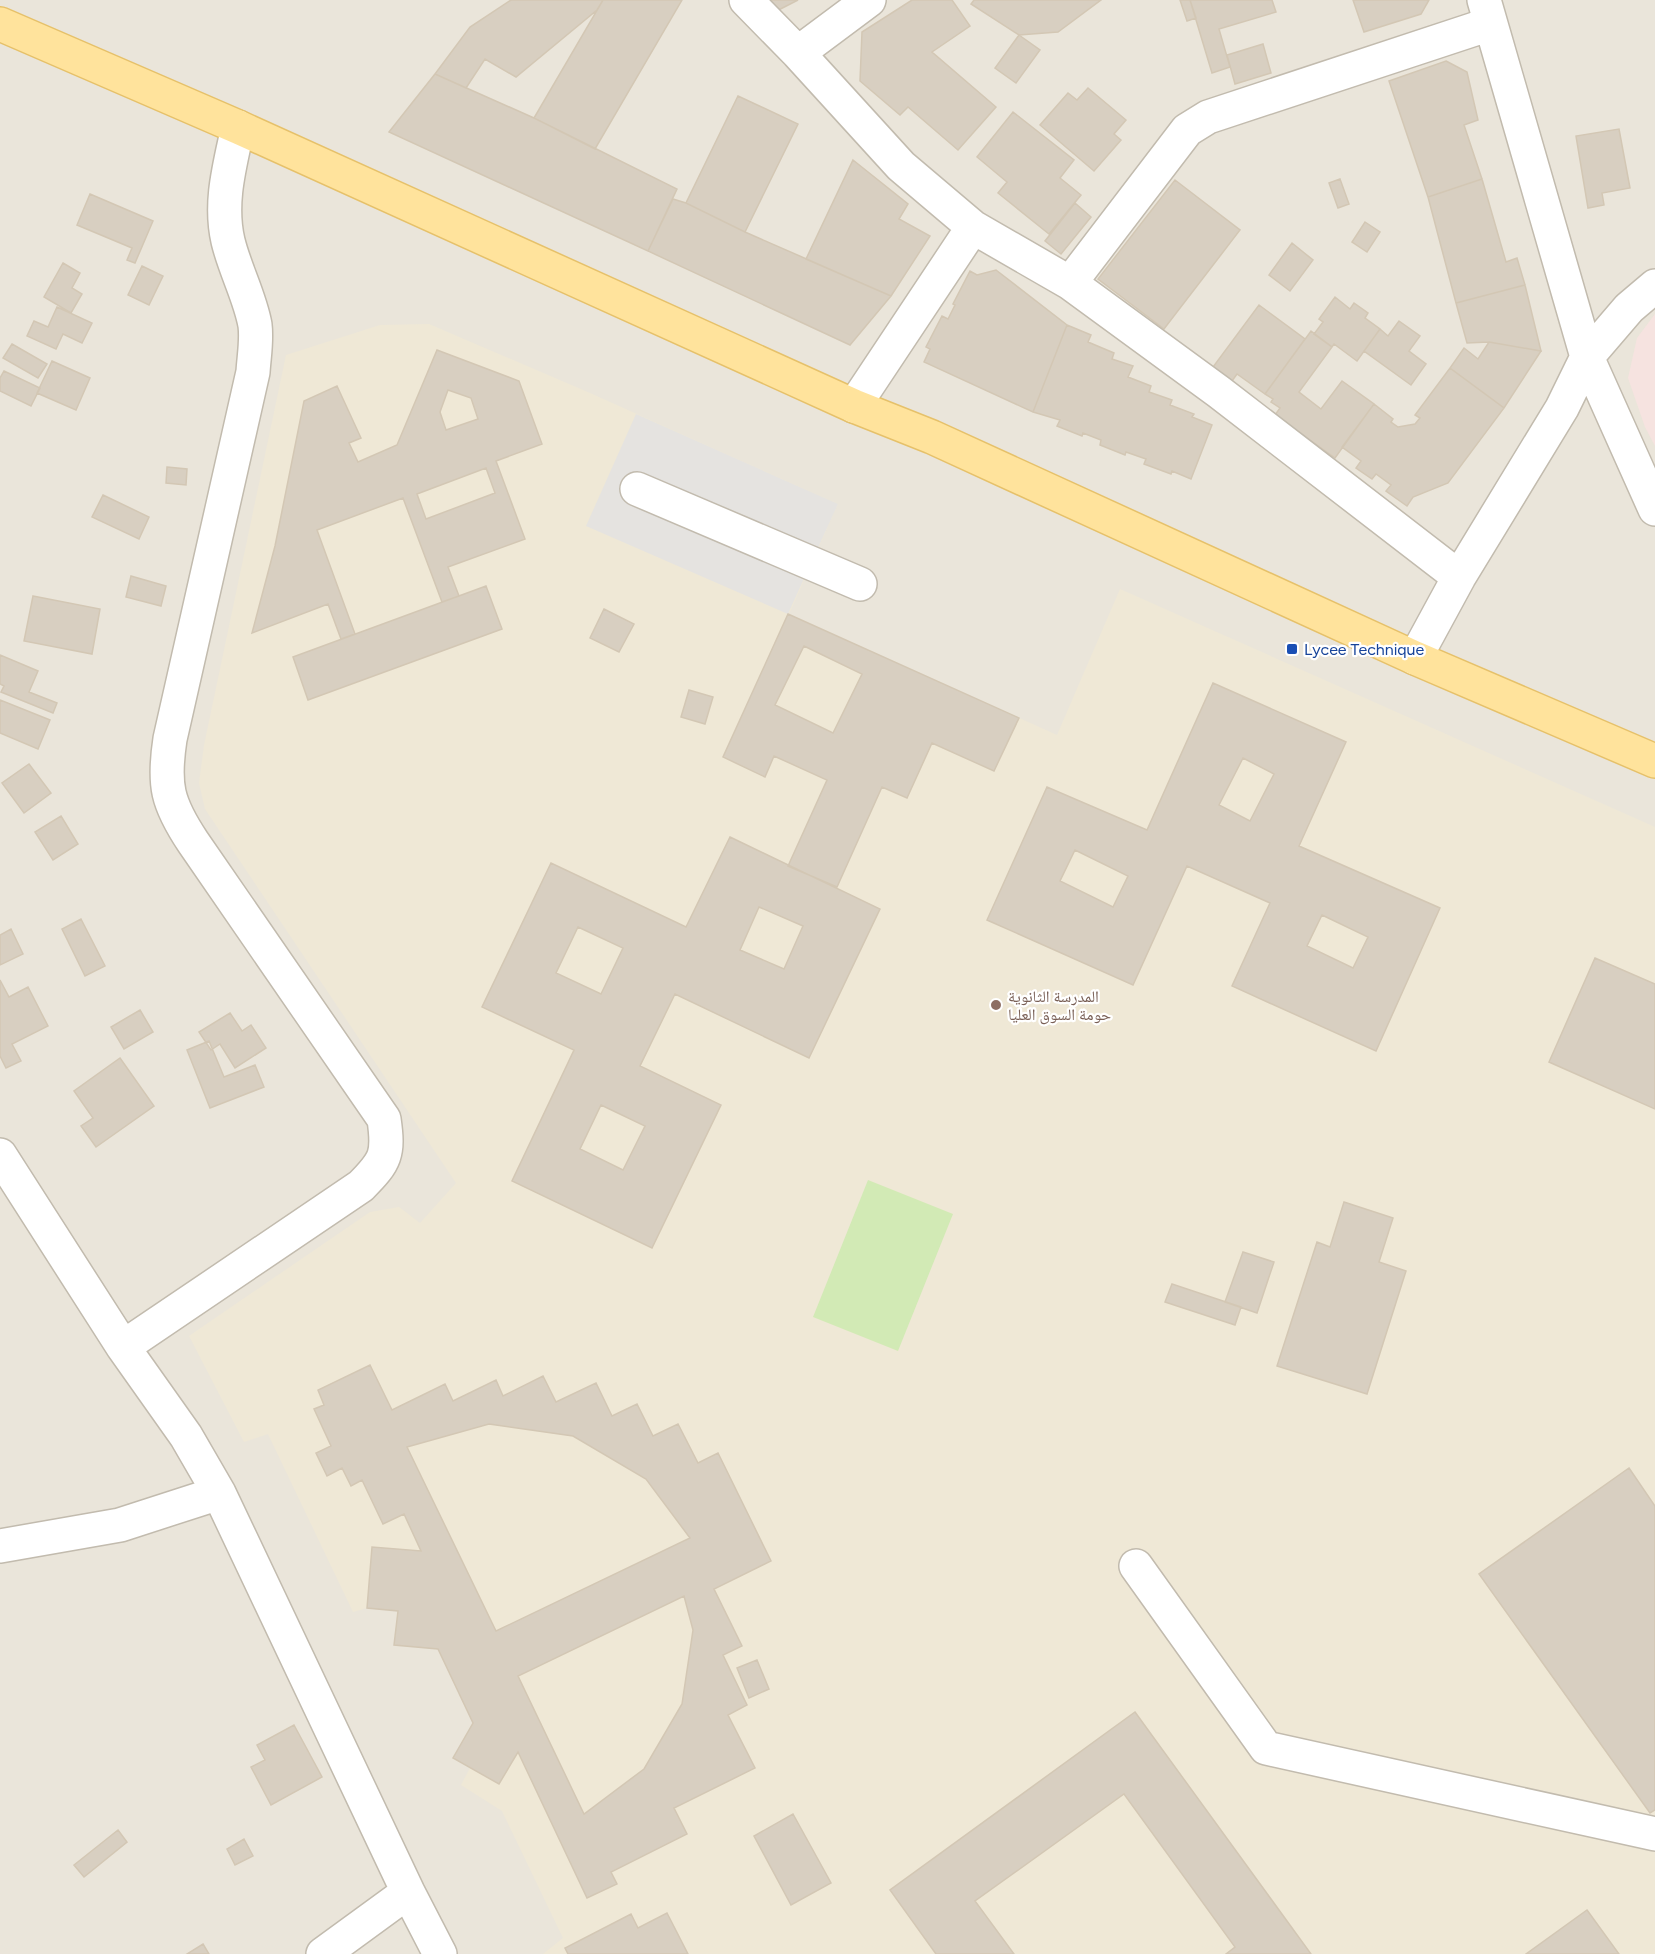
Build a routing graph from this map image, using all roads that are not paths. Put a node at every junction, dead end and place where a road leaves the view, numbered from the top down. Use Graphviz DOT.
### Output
graph roads {
  1 [pos="746,0"];
  2 [pos="869,0"];
  3 [pos="1487,12"];
  4 [pos="0,24"];
  5 [pos="798,52"];
  6 [pos="238,127"];
  7 [pos="973,227"];
  8 [pos="1070,283"];
  9 [pos="1655,286"];
  10 [pos="1587,357"];
  11 [pos="854,406"];
  12 [pos="637,489"];
  13 [pos="1655,509"];
  14 [pos="1459,577"];
  15 [pos="860,584"];
  16 [pos="1415,658"];
  17 [pos="1655,761"];
  18 [pos="0,1155"];
  19 [pos="123,1347"];
  20 [pos="219,1493"];
  21 [pos="0,1546"];
  22 [pos="1136,1566"];
  23 [pos="1655,1834"];
  24 [pos="408,1892"];
  25 [pos="323,1954"];
  26 [pos="440,1954"];
  1 -- 5 [label="street"];
  2 -- 5 [label="street"];
  3 -- 8 [label="street"];
  3 -- 10 [label="street"];
  4 -- 6 [label="main road"];
  5 -- 7 [label="street"];
  6 -- 11 [label="main road"];
  6 -- 19 [label="street"];
  7 -- 8 [label="street"];
  7 -- 11 [label="street"];
  8 -- 14 [label="street"];
  9 -- 10 [label="street"];
  10 -- 13 [label="street"];
  10 -- 14 [label="street"];
  11 -- 16 [label="main road"];
  12 -- 15 [label="street"];
  14 -- 16 [label="street"];
  16 -- 17 [label="main road"];
  18 -- 19 [label="street"];
  19 -- 20 [label="street"];
  20 -- 21 [label="street"];
  20 -- 24 [label="street"];
  22 -- 23 [label="street"];
  24 -- 25 [label="street"];
  24 -- 26 [label="street"];
}
